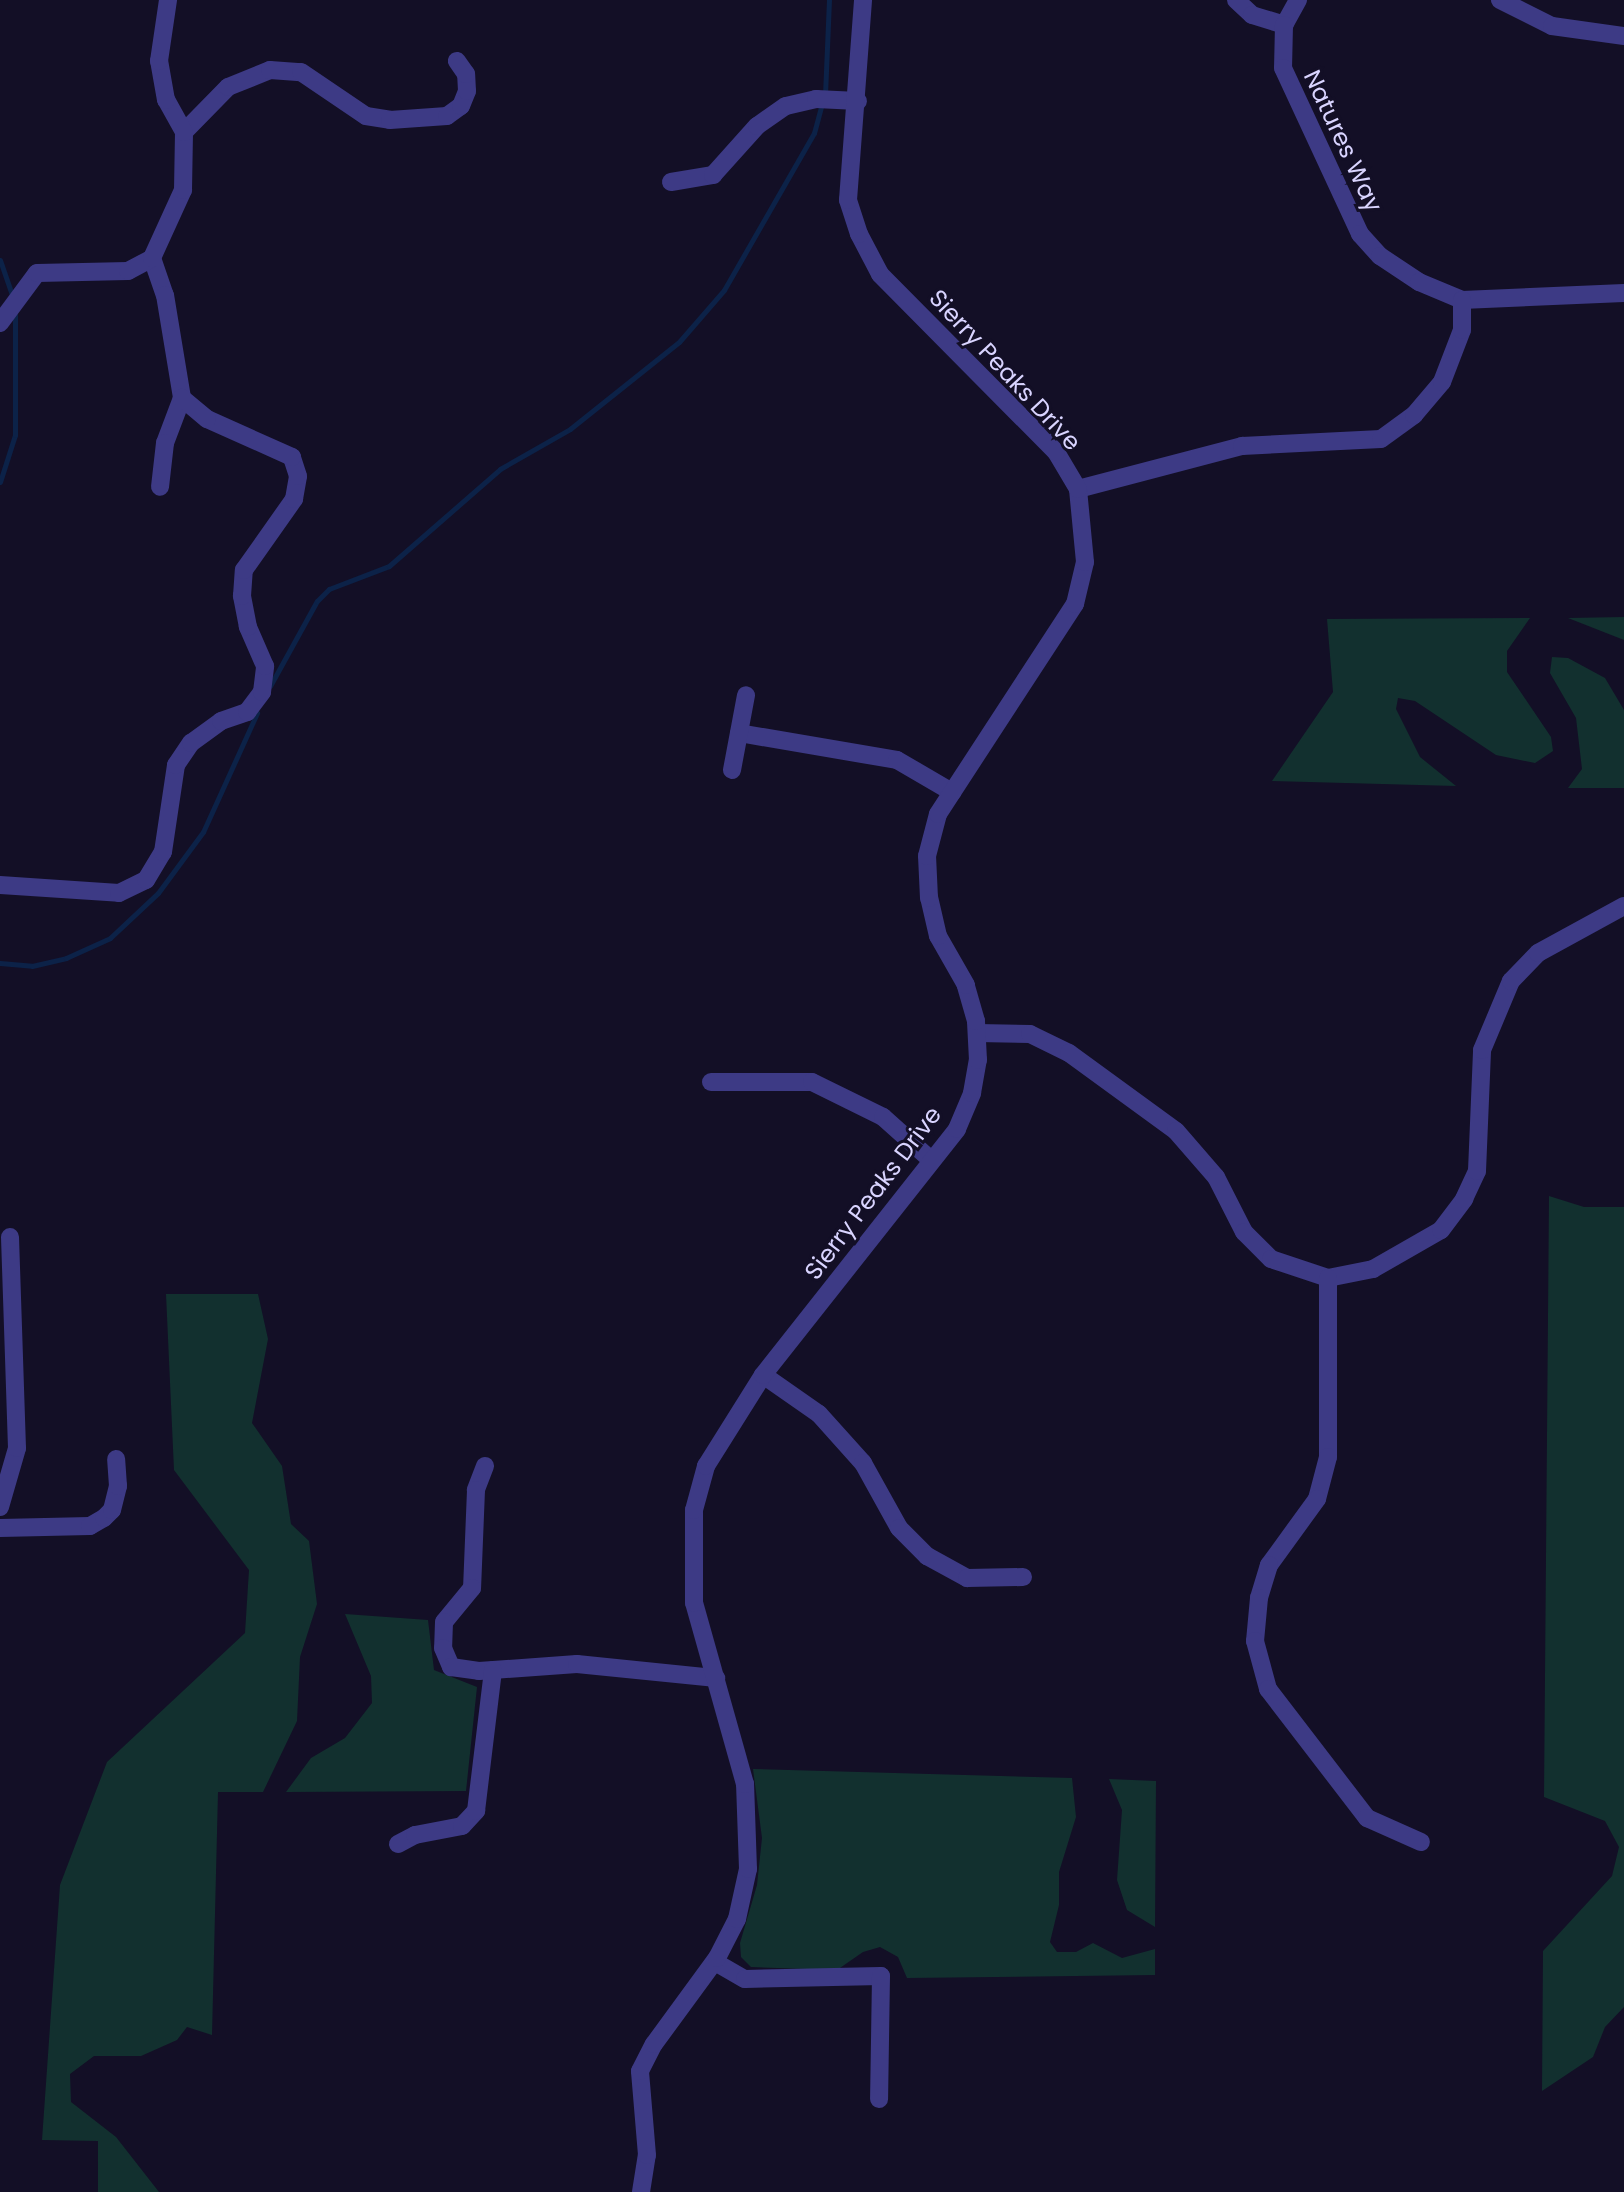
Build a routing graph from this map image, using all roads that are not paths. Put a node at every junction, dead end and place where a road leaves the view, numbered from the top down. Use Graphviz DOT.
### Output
graph roads {
  1 [pos="168,0"];
  2 [pos="863,0"];
  3 [pos="1236,0"];
  4 [pos="1298,0"];
  5 [pos="1504,1"];
  6 [pos="1284,25"];
  7 [pos="1624,36"];
  8 [pos="457,61"];
  9 [pos="858,101"];
  10 [pos="184,132"];
  11 [pos="671,182"];
  12 [pos="152,258"];
  13 [pos="1624,293"];
  14 [pos="1462,300"];
  15 [pos="0,323"];
  16 [pos="182,398"];
  17 [pos="160,487"];
  18 [pos="1078,489"];
  19 [pos="746,695"];
  20 [pos="739,733"];
  21 [pos="732,770"];
  22 [pos="952,792"];
  23 [pos="0,885"];
  24 [pos="1624,906"];
  25 [pos="977,1033"];
  26 [pos="711,1082"];
  27 [pos="930,1159"];
  28 [pos="10,1237"];
  29 [pos="1328,1278"];
  30 [pos="763,1375"];
  31 [pos="116,1459"];
  32 [pos="485,1466"];
  33 [pos="0,1507"];
  34 [pos="0,1528"];
  35 [pos="1023,1577"];
  36 [pos="493,1670"];
  37 [pos="716,1678"];
  38 [pos="1421,1842"];
  39 [pos="398,1844"];
  40 [pos="715,1962"];
  41 [pos="879,2099"];
  42 [pos="641,2192"];
  1 -- 10 [label="street"];
  2 -- 9 [label="street, Sierry Peaks Drive"];
  3 -- 6 [label="street"];
  4 -- 6 [label="street"];
  5 -- 7 [label="street"];
  6 -- 14 [label="street, Natures Way"];
  8 -- 10 [label="street"];
  9 -- 11 [label="street"];
  9 -- 18 [label="street, Sierry Peaks Drive"];
  10 -- 12 [label="street"];
  12 -- 15 [label="street"];
  12 -- 16 [label="street"];
  13 -- 14 [label="street, Natures Way"];
  14 -- 18 [label="street"];
  16 -- 17 [label="street"];
  16 -- 23 [label="street"];
  18 -- 22 [label="street, Sierry Peaks Drive"];
  19 -- 20 [label="street"];
  20 -- 21 [label="street"];
  20 -- 22 [label="street"];
  22 -- 25 [label="street, Sierry Peaks Drive"];
  24 -- 29 [label="street"];
  25 -- 27 [label="street, Sierry Peaks Drive"];
  25 -- 29 [label="street"];
  26 -- 27 [label="street"];
  27 -- 30 [label="street, Sierry Peaks Drive"];
  28 -- 33 [label="street"];
  29 -- 38 [label="street"];
  30 -- 35 [label="street"];
  30 -- 37 [label="street, Sierry Peaks Drive"];
  31 -- 34 [label="street"];
  32 -- 36 [label="street"];
  36 -- 37 [label="street"];
  36 -- 39 [label="street"];
  37 -- 40 [label="street, Sierry Peaks Drive"];
  40 -- 41 [label="street"];
  40 -- 42 [label="street, Sierry Peaks Drive"];
}
